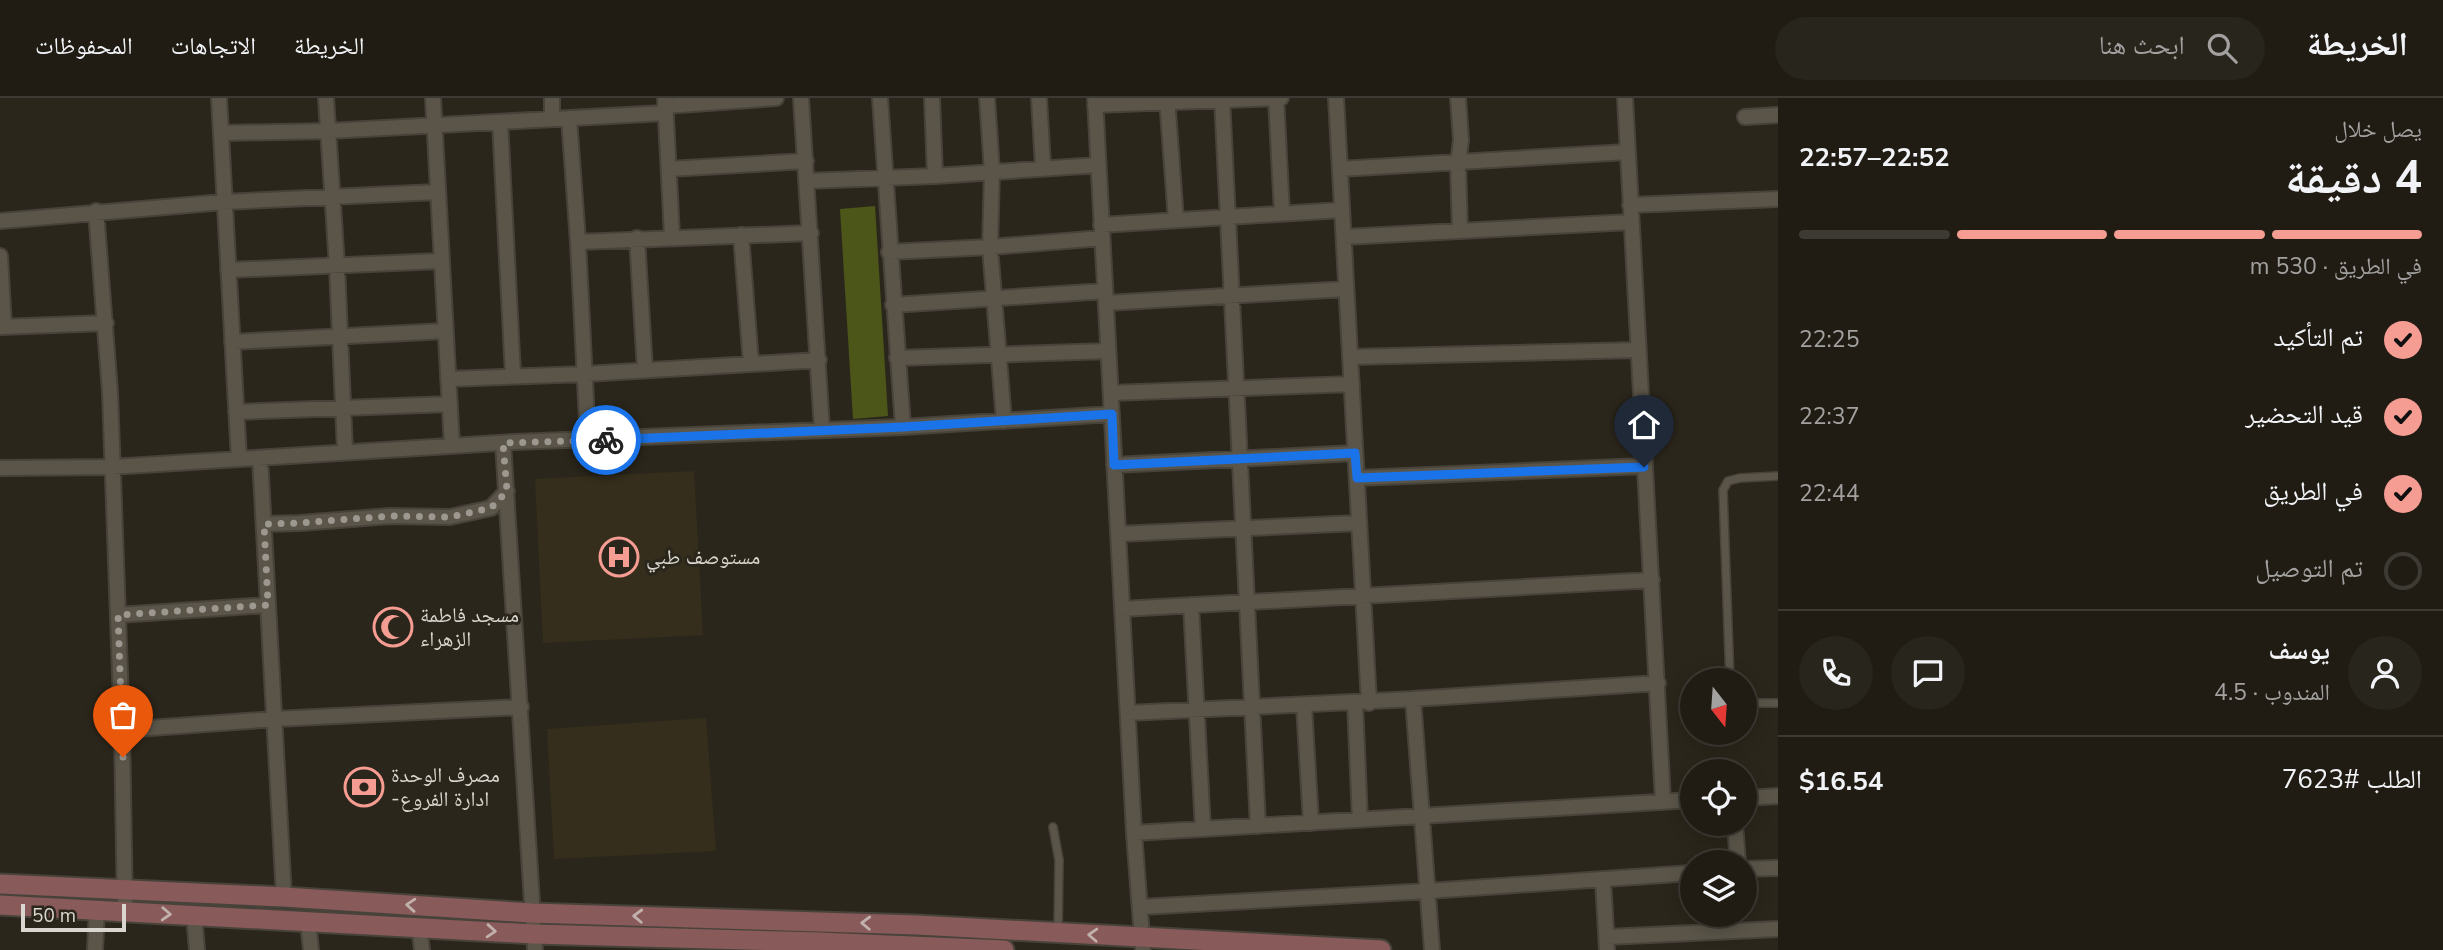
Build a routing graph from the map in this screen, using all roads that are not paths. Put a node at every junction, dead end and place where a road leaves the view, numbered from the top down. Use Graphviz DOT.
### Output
graph roads {
  1 [pos="219,98"];
  2 [pos="326,98"];
  3 [pos="433,98"];
  4 [pos="552,98"];
  5 [pos="776,98"];
  6 [pos="801,98"];
  7 [pos="880,98"];
  8 [pos="932,98"];
  9 [pos="987,98"];
  10 [pos="1039,98"];
  11 [pos="1278,98"];
  12 [pos="1336,98"];
  13 [pos="1458,98"];
  14 [pos="1625,98"];
  15 [pos="1222,99"];
  16 [pos="1167,100"];
  17 [pos="1095,102"];
  18 [pos="665,106"];
  19 [pos="1778,116"];
  20 [pos="1745,117"];
  21 [pos="552,118"];
  22 [pos="569,118"];
  23 [pos="499,122"];
  24 [pos="435,126"];
  25 [pos="328,131"];
  26 [pos="221,133"];
  27 [pos="1628,152"];
  28 [pos="806,162"];
  29 [pos="1458,163"];
  30 [pos="1098,165"];
  31 [pos="1043,167"];
  32 [pos="669,169"];
  33 [pos="1340,169"];
  34 [pos="992,171"];
  35 [pos="935,176"];
  36 [pos="884,177"];
  37 [pos="807,181"];
  38 [pos="437,192"];
  39 [pos="333,196"];
  40 [pos="1778,199"];
  41 [pos="224,202"];
  42 [pos="1630,205"];
  43 [pos="1342,210"];
  44 [pos="96,211"];
  45 [pos="1282,213"];
  46 [pos="1228,216"];
  47 [pos="1176,219"];
  48 [pos="0,221"];
  49 [pos="1631,222"];
  50 [pos="1102,231"];
  51 [pos="1460,231"];
  52 [pos="811,233"];
  53 [pos="741,235"];
  54 [pos="672,236"];
  55 [pos="1344,237"];
  56 [pos="637,238"];
  57 [pos="579,242"];
  58 [pos="990,247"];
  59 [pos="889,252"];
  60 [pos="0,256"];
  61 [pos="440,261"];
  62 [pos="337,266"];
  63 [pos="228,270"];
  64 [pos="1346,289"];
  65 [pos="1231,295"];
  66 [pos="1105,297"];
  67 [pos="994,299"];
  68 [pos="893,305"];
  69 [pos="106,323"];
  70 [pos="2,327"];
  71 [pos="445,331"];
  72 [pos="341,337"];
  73 [pos="233,342"];
  74 [pos="1637,350"];
  75 [pos="1108,351"];
  76 [pos="998,354"];
  77 [pos="1350,357"];
  78 [pos="897,358"];
  79 [pos="819,360"];
  80 [pos="751,364"];
  81 [pos="645,370"];
  82 [pos="585,374"];
  83 [pos="513,375"];
  84 [pos="448,379"];
  85 [pos="1352,384"];
  86 [pos="1236,388"];
  87 [pos="1111,393"];
  88 [pos="450,404"];
  89 [pos="344,407"];
  90 [pos="236,412"];
  91 [pos="1112,414"];
  92 [pos="1004,421"];
  93 [pos="903,427"];
  94 [pos="822,430"];
  95 [pos="588,441"];
  96 [pos="503,443"];
  97 [pos="452,446"];
  98 [pos="345,451"];
  99 [pos="1355,453"];
  100 [pos="1241,457"];
  101 [pos="260,458"];
  102 [pos="239,459"];
  103 [pos="1114,465"];
  104 [pos="111,467"];
  105 [pos="1644,467"];
  106 [pos="0,468"];
  107 [pos="1778,476"];
  108 [pos="1357,478"];
  109 [pos="507,491"];
  110 [pos="1359,523"];
  111 [pos="264,524"];
  112 [pos="1244,529"];
  113 [pos="1118,534"];
  114 [pos="1652,580"];
  115 [pos="1362,595"];
  116 [pos="1247,602"];
  117 [pos="268,605"];
  118 [pos="1191,606"];
  119 [pos="1122,610"];
  120 [pos="118,615"];
  121 [pos="1730,668"];
  122 [pos="1658,683"];
  123 [pos="1413,699"];
  124 [pos="1362,703"];
  125 [pos="1757,703"];
  126 [pos="1778,703"];
  127 [pos="1304,705"];
  128 [pos="521,708"];
  129 [pos="1253,708"];
  130 [pos="1197,709"];
  131 [pos="1128,713"];
  132 [pos="275,719"];
  133 [pos="122,730"];
  134 [pos="1778,796"];
  135 [pos="1757,797"];
  136 [pos="1680,801"];
  137 [pos="1663,802"];
  138 [pos="1422,816"];
  139 [pos="1360,820"];
  140 [pos="1311,823"];
  141 [pos="1258,826"];
  142 [pos="1053,827"];
  143 [pos="1203,829"];
  144 [pos="1134,833"];
  145 [pos="1778,868"];
  146 [pos="1757,869"];
  147 [pos="1680,874"];
  148 [pos="1603,879"];
  149 [pos="0,884"];
  150 [pos="126,890"];
  151 [pos="1428,891"];
  152 [pos="284,897"];
  153 [pos="0,905"];
  154 [pos="1141,907"];
  155 [pos="97,910"];
  156 [pos="125,912"];
  157 [pos="531,913"];
  158 [pos="194,915"];
  159 [pos="309,922"];
  160 [pos="918,925"];
  161 [pos="419,927"];
  162 [pos="1778,929"];
  163 [pos="1058,933"];
  164 [pos="534,942"];
  165 [pos="1142,944"];
  166 [pos="1607,944"];
  167 [pos="724,945"];
  168 [pos="819,946"];
  169 [pos="918,948"];
  170 [pos="1351,949"];
  171 [pos="95,950"];
  172 [pos="197,950"];
  173 [pos="311,950"];
  174 [pos="422,950"];
  175 [pos="1004,950"];
  176 [pos="1381,950"];
  177 [pos="1432,950"];
  1 -- 26 [label="street"];
  2 -- 25 [label="street"];
  3 -- 24 [label="street"];
  4 -- 21 [label="street"];
  5 -- 18 [label="street"];
  6 -- 28 [label="street"];
  7 -- 36 [label="street"];
  8 -- 35 [label="street"];
  9 -- 34 [label="street"];
  10 -- 31 [label="street"];
  11 -- 15 [label="street"];
  11 -- 45 [label="street"];
  12 -- 33 [label="street"];
  13 -- 29 [label="street"];
  14 -- 27 [label="street"];
  15 -- 16 [label="street"];
  15 -- 46 [label="street"];
  16 -- 17 [label="street"];
  16 -- 47 [label="street"];
  17 -- 30 [label="street"];
  18 -- 22 [label="street"];
  18 -- 32 [label="street"];
  19 -- 20 [label="street"];
  21 -- 22 [label="street"];
  21 -- 23 [label="street"];
  22 -- 57 [label="street"];
  23 -- 24 [label="street"];
  23 -- 83 [label="street"];
  24 -- 25 [label="street"];
  24 -- 38 [label="street"];
  25 -- 26 [label="street"];
  25 -- 39 [label="street"];
  26 -- 41 [label="street"];
  27 -- 29 [label="street"];
  27 -- 42 [label="street"];
  28 -- 32 [label="street"];
  28 -- 37 [label="street"];
  29 -- 33 [label="street"];
  29 -- 51 [label="street"];
  30 -- 31 [label="street"];
  30 -- 50 [label="street"];
  31 -- 34 [label="street"];
  32 -- 54 [label="street"];
  33 -- 43 [label="street"];
  34 -- 35 [label="street"];
  34 -- 58 [label="street"];
  35 -- 36 [label="street"];
  36 -- 37 [label="street"];
  36 -- 59 [label="street"];
  37 -- 52 [label="street"];
  38 -- 39 [label="street"];
  38 -- 61 [label="street"];
  39 -- 41 [label="street"];
  39 -- 62 [label="street"];
  40 -- 42 [label="street"];
  41 -- 44 [label="street"];
  41 -- 63 [label="street"];
  42 -- 49 [label="street"];
  43 -- 45 [label="street"];
  43 -- 55 [label="street"];
  44 -- 48 [label="street"];
  44 -- 69 [label="street"];
  45 -- 46 [label="street"];
  46 -- 47 [label="street"];
  46 -- 65 [label="street"];
  47 -- 50 [label="street"];
  49 -- 51 [label="street"];
  49 -- 74 [label="street"];
  50 -- 58 [label="street"];
  50 -- 66 [label="street"];
  51 -- 55 [label="street"];
  52 -- 53 [label="street"];
  52 -- 79 [label="street"];
  53 -- 54 [label="street"];
  53 -- 80 [label="street"];
  54 -- 56 [label="street"];
  55 -- 64 [label="street"];
  56 -- 57 [label="street"];
  56 -- 81 [label="street"];
  57 -- 82 [label="street"];
  58 -- 59 [label="street"];
  58 -- 67 [label="street"];
  59 -- 68 [label="street"];
  60 -- 70 [label="street"];
  61 -- 62 [label="street"];
  61 -- 71 [label="street"];
  62 -- 63 [label="street"];
  62 -- 72 [label="street"];
  63 -- 73 [label="street"];
  64 -- 65 [label="street"];
  64 -- 77 [label="street"];
  65 -- 66 [label="street"];
  65 -- 86 [label="street"];
  66 -- 67 [label="street"];
  66 -- 75 [label="street"];
  67 -- 68 [label="street"];
  67 -- 76 [label="street"];
  68 -- 78 [label="street"];
  69 -- 70 [label="street"];
  69 -- 104 [label="street"];
  71 -- 72 [label="street"];
  71 -- 84 [label="street"];
  72 -- 73 [label="street"];
  72 -- 89 [label="street"];
  73 -- 90 [label="street"];
  74 -- 77 [label="street"];
  74 -- 105 [label="street"];
  75 -- 76 [label="street"];
  75 -- 87 [label="street"];
  76 -- 78 [label="street"];
  76 -- 92 [label="street"];
  77 -- 85 [label="street"];
  78 -- 93 [label="street"];
  79 -- 80 [label="street"];
  79 -- 94 [label="street"];
  80 -- 81 [label="street"];
  81 -- 82 [label="street"];
  82 -- 83 [label="street"];
  82 -- 95 [label="street"];
  83 -- 84 [label="street"];
  84 -- 88 [label="street"];
  85 -- 86 [label="street"];
  85 -- 99 [label="street"];
  86 -- 87 [label="street"];
  86 -- 100 [label="street"];
  87 -- 91 [label="street"];
  88 -- 89 [label="street"];
  88 -- 97 [label="street"];
  89 -- 90 [label="street"];
  89 -- 98 [label="street"];
  90 -- 102 [label="street"];
  91 -- 92 [label="street"];
  91 -- 103 [label="street"];
  92 -- 93 [label="street"];
  93 -- 94 [label="street"];
  94 -- 95 [label="street"];
  95 -- 96 [label="street"];
  96 -- 97 [label="street"];
  96 -- 109 [label="street"];
  97 -- 98 [label="street"];
  98 -- 101 [label="street"];
  99 -- 100 [label="street"];
  99 -- 108 [label="street"];
  100 -- 103 [label="street"];
  100 -- 112 [label="street"];
  101 -- 102 [label="street"];
  101 -- 111 [label="street"];
  102 -- 104 [label="street"];
  103 -- 113 [label="street"];
  104 -- 106 [label="street"];
  104 -- 120 [label="street"];
  105 -- 108 [label="street"];
  105 -- 114 [label="street"];
  107 -- 121 [label="lane"];
  108 -- 110 [label="street"];
  109 -- 111 [label="street"];
  109 -- 128 [label="street"];
  110 -- 112 [label="street"];
  110 -- 115 [label="street"];
  111 -- 117 [label="street"];
  112 -- 113 [label="street"];
  112 -- 116 [label="street"];
  113 -- 119 [label="street"];
  114 -- 115 [label="street"];
  114 -- 122 [label="street"];
  115 -- 116 [label="street"];
  115 -- 124 [label="street"];
  116 -- 118 [label="street"];
  116 -- 129 [label="street"];
  117 -- 120 [label="street"];
  117 -- 132 [label="street"];
  118 -- 119 [label="street"];
  118 -- 130 [label="street"];
  119 -- 131 [label="street"];
  120 -- 133 [label="street"];
  122 -- 123 [label="street"];
  122 -- 137 [label="street"];
  123 -- 124 [label="street"];
  123 -- 138 [label="street"];
  124 -- 127 [label="street"];
  124 -- 139 [label="street"];
  125 -- 126 [label="lane"];
  127 -- 129 [label="street"];
  127 -- 140 [label="street"];
  128 -- 132 [label="street"];
  128 -- 157 [label="street"];
  129 -- 130 [label="street"];
  129 -- 141 [label="street"];
  130 -- 131 [label="street"];
  130 -- 143 [label="street"];
  131 -- 144 [label="street"];
  132 -- 133 [label="street"];
  132 -- 152 [label="street"];
  133 -- 150 [label="street"];
  134 -- 135 [label="street"];
  136 -- 137 [label="street"];
  137 -- 138 [label="street"];
  138 -- 139 [label="street"];
  138 -- 151 [label="street"];
  139 -- 140 [label="street"];
  140 -- 141 [label="street"];
  141 -- 143 [label="street"];
  142 -- 163 [label="lane"];
  143 -- 144 [label="street"];
  144 -- 154 [label="street"];
  145 -- 146 [label="street"];
  147 -- 148 [label="street"];
  148 -- 151 [label="street"];
  148 -- 166 [label="street"];
  149 -- 150 [label="main road"];
  150 -- 152 [label="main road"];
  150 -- 156 [label="street"];
  151 -- 154 [label="street"];
  151 -- 177 [label="street"];
  157 -- 152 [label="main road, one-way"];
  153 -- 155 [label="main road"];
  154 -- 165 [label="street"];
  155 -- 156 [label="main road"];
  155 -- 171 [label="street"];
  156 -- 158 [label="main road, one-way"];
  160 -- 157 [label="main road, one-way"];
  157 -- 164 [label="street"];
  158 -- 159 [label="main road"];
  158 -- 172 [label="street"];
  159 -- 161 [label="main road"];
  159 -- 173 [label="street"];
  160 -- 163 [label="main road"];
  160 -- 169 [label="street"];
  161 -- 164 [label="main road, one-way"];
  161 -- 174 [label="street"];
  162 -- 166 [label="street"];
  165 -- 163 [label="main road, one-way"];
  164 -- 167 [label="main road"];
  165 -- 170 [label="main road"];
  167 -- 168 [label="main road"];
  168 -- 169 [label="main road"];
  169 -- 175 [label="main road"];
  170 -- 176 [label="main road"];
}
